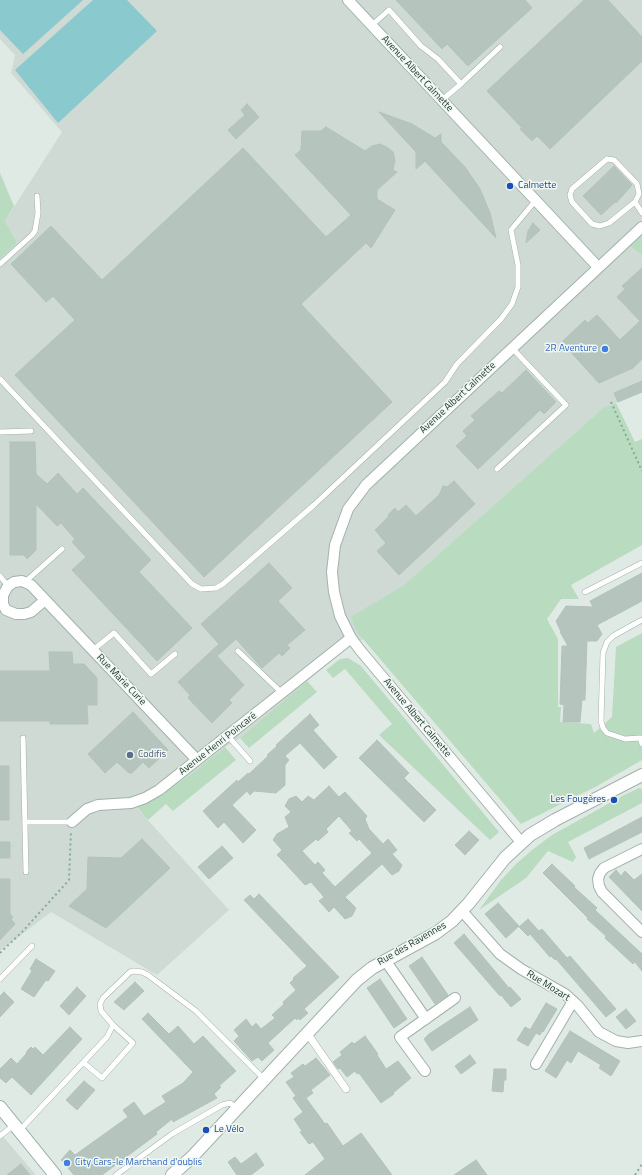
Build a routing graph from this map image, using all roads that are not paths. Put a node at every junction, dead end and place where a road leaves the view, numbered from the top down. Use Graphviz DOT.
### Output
graph roads {
  1 [pos="348,0"];
  2 [pos="372,26"];
  3 [pos="500,47"];
  4 [pos="461,84"];
  5 [pos="442,100"];
  6 [pos="37,196"];
  7 [pos="536,200"];
  8 [pos="635,202"];
  9 [pos="642,213"];
  10 [pos="642,227"];
  11 [pos="0,264"];
  12 [pos="598,267"];
  13 [pos="512,348"];
  14 [pos="0,379"];
  15 [pos="31,431"];
  16 [pos="0,432"];
  17 [pos="497,470"];
  18 [pos="62,548"];
  19 [pos="642,563"];
  20 [pos="0,576"];
  21 [pos="25,582"];
  22 [pos="8,586"];
  23 [pos="585,592"];
  24 [pos="45,600"];
  25 [pos="642,620"];
  26 [pos="351,638"];
  27 [pos="93,650"];
  28 [pos="238,651"];
  29 [pos="175,654"];
  30 [pos="282,693"];
  31 [pos="228,736"];
  32 [pos="24,738"];
  33 [pos="641,739"];
  34 [pos="198,760"];
  35 [pos="250,761"];
  36 [pos="642,775"];
  37 [pos="25,822"];
  38 [pos="72,822"];
  39 [pos="521,842"];
  40 [pos="642,848"];
  41 [pos="26,872"];
  42 [pos="462,911"];
  43 [pos="642,932"];
  44 [pos="32,946"];
  45 [pos="385,960"];
  46 [pos="0,979"];
  47 [pos="455,998"];
  48 [pos="573,1001"];
  49 [pos="426,1019"];
  50 [pos="113,1025"];
  51 [pos="307,1033"];
  52 [pos="642,1041"];
  53 [pos="84,1063"];
  54 [pos="536,1064"];
  55 [pos="425,1071"];
  56 [pos="264,1080"];
  57 [pos="346,1089"];
  58 [pos="0,1107"];
  59 [pos="237,1108"];
  60 [pos="17,1128"];
  61 [pos="0,1136"];
  62 [pos="192,1157"];
  63 [pos="55,1175"];
  64 [pos="116,1175"];
  65 [pos="172,1175"];
  66 [pos="177,1175"];
  1 -- 2 [label="street, Avenue Albert Calmette"];
  2 -- 4 [label="lane"];
  2 -- 5 [label="street, Avenue Albert Calmette"];
  3 -- 4 [label="lane"];
  4 -- 5 [label="lane"];
  5 -- 7 [label="street, Avenue Albert Calmette"];
  6 -- 11 [label="lane"];
  7 -- 12 [label="street, Avenue Albert Calmette"];
  7 -- 14 [label="lane"];
  8 -- 8 [label="lane"];
  8 -- 9 [label="lane"];
  10 -- 12 [label="street"];
  12 -- 13 [label="street, Avenue Albert Calmette"];
  13 -- 17 [label="lane"];
  13 -- 26 [label="street, Avenue Albert Calmette"];
  15 -- 16 [label="lane"];
  18 -- 21 [label="lane"];
  19 -- 23 [label="lane"];
  20 -- 22 [label="lane"];
  21 -- 22 [label="street"];
  21 -- 24 [label="street, Rue Marie Curie"];
  22 -- 24 [label="street"];
  24 -- 27 [label="street, Rue Marie Curie"];
  25 -- 33 [label="lane"];
  26 -- 30 [label="street, Avenue Henri Poincaré"];
  26 -- 39 [label="street, Avenue Albert Calmette"];
  27 -- 29 [label="lane"];
  27 -- 34 [label="street, Rue Marie Curie"];
  28 -- 30 [label="lane"];
  30 -- 31 [label="street, Avenue Henri Poincaré"];
  31 -- 34 [label="street, Avenue Henri Poincaré"];
  31 -- 35 [label="lane"];
  32 -- 37 [label="lane"];
  34 -- 38 [label="street, Avenue Henri Poincaré"];
  36 -- 39 [label="street, Rue des Ravennes"];
  37 -- 38 [label="lane"];
  37 -- 41 [label="lane"];
  39 -- 42 [label="street, Rue des Ravennes"];
  40 -- 43 [label="street"];
  42 -- 45 [label="street, Rue des Ravennes"];
  42 -- 48 [label="street, Rue Mozart"];
  44 -- 46 [label="lane"];
  45 -- 49 [label="street"];
  45 -- 51 [label="street, Rue des Ravennes"];
  47 -- 49 [label="street"];
  48 -- 52 [label="street, Rue Mozart"];
  48 -- 54 [label="street"];
  49 -- 55 [label="street"];
  50 -- 53 [label="lane"];
  50 -- 53 [label="lane"];
  50 -- 56 [label="lane"];
  51 -- 56 [label="street, Rue des Ravennes"];
  51 -- 57 [label="street"];
  53 -- 60 [label="lane"];
  56 -- 59 [label="street, Rue des Ravennes"];
  58 -- 60 [label="street"];
  59 -- 62 [label="street, Rue des Ravennes"];
  59 -- 64 [label="lane"];
  60 -- 61 [label="lane"];
  60 -- 63 [label="street"];
  62 -- 65 [label="street, Rue des Ravennes"];
  62 -- 66 [label="street, Rue des Ravennes"];
}
